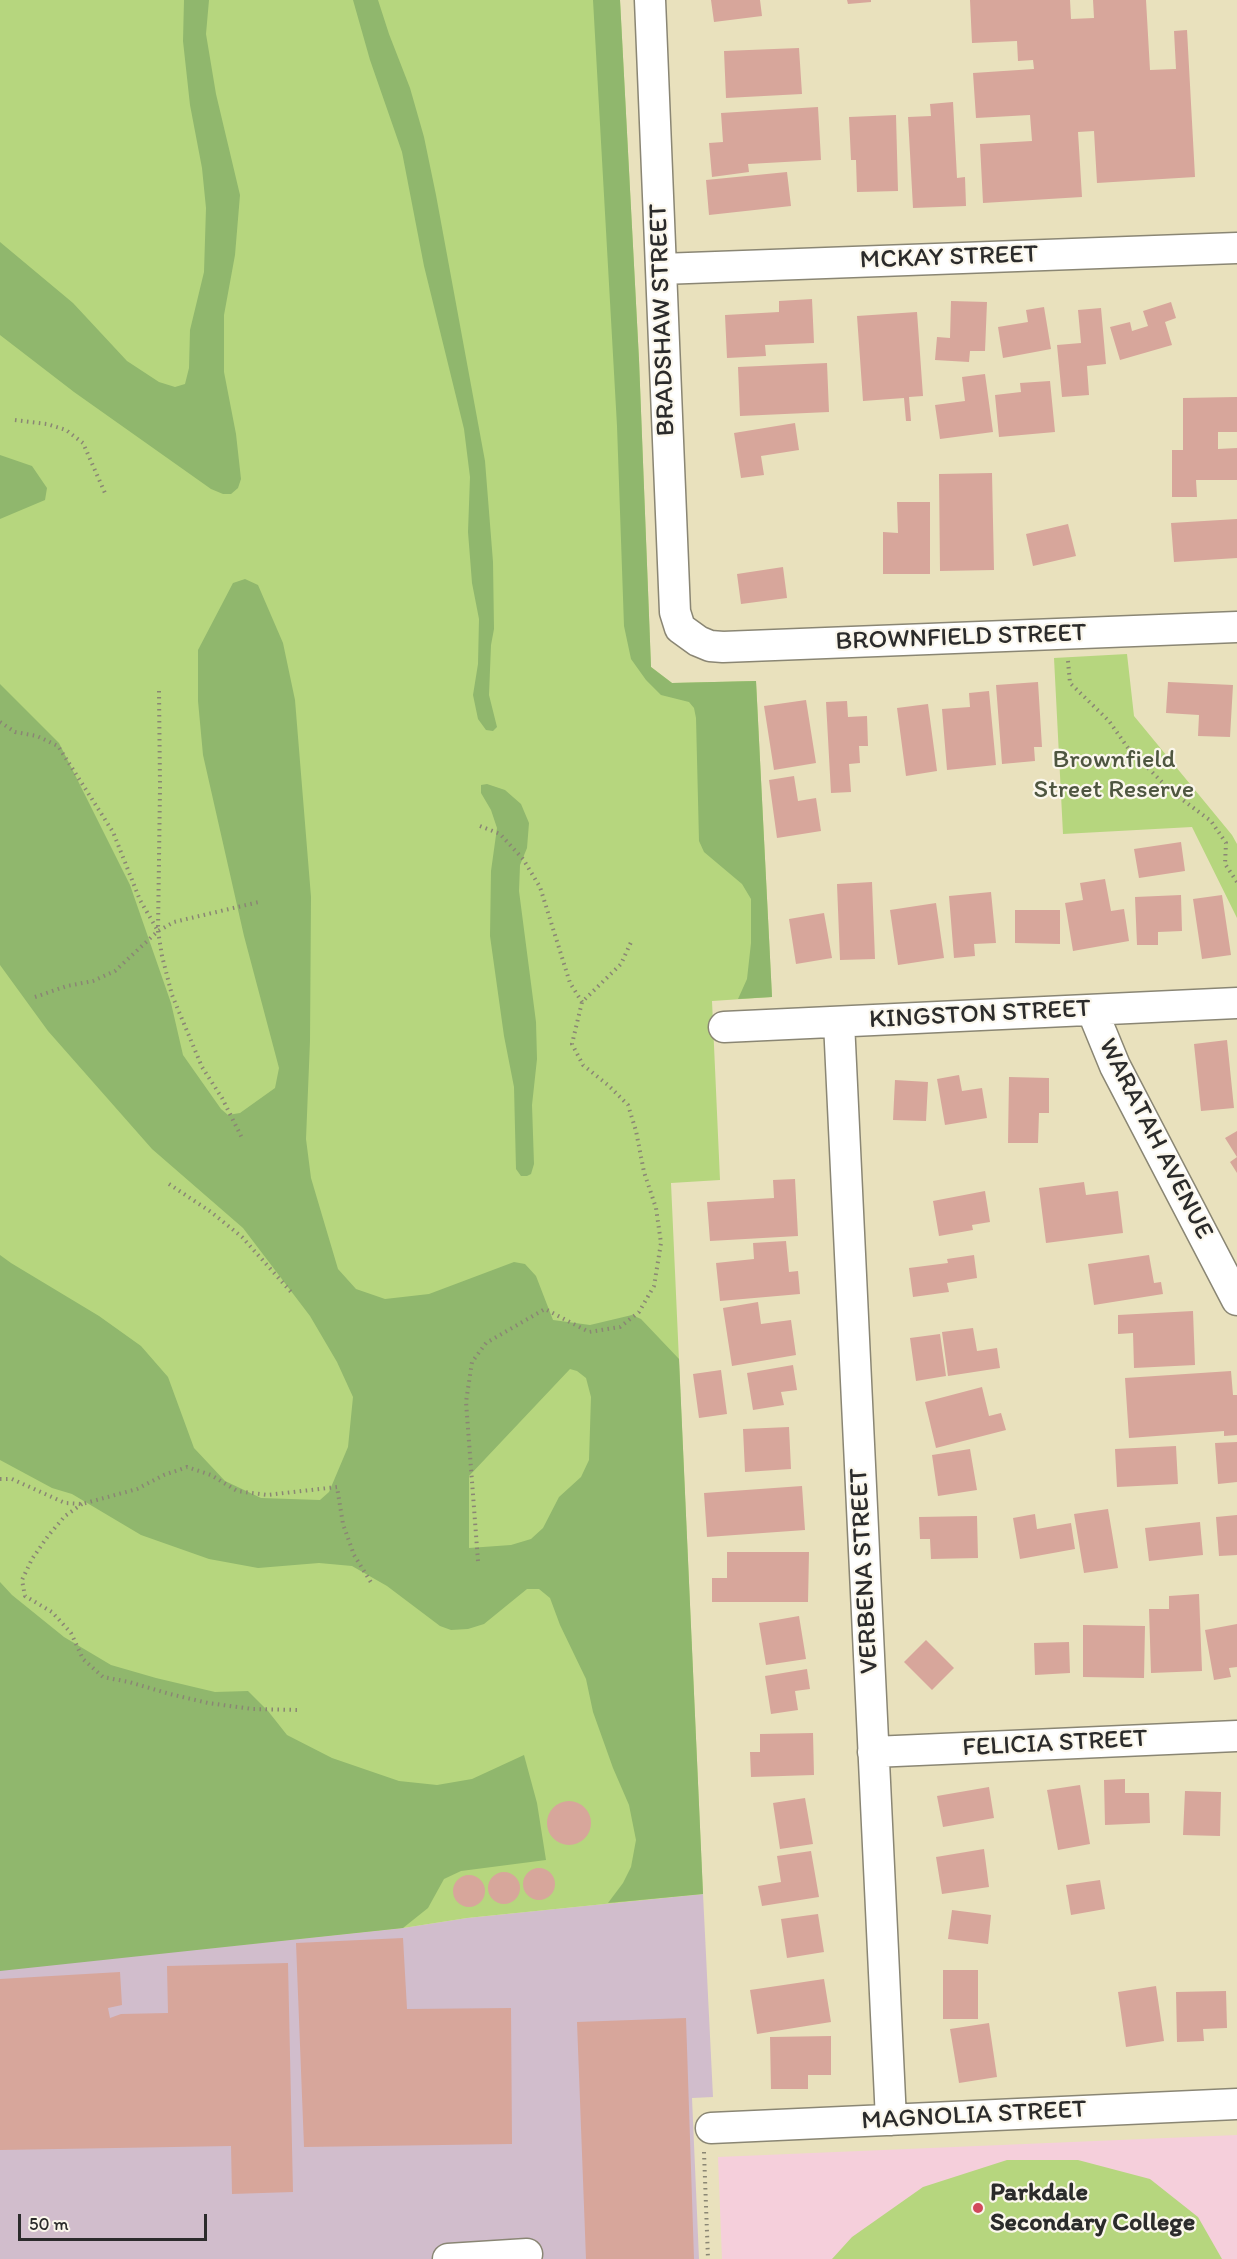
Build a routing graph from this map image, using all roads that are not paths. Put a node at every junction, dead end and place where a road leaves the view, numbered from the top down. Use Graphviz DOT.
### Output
graph roads {
  1 [pos="650,0"];
  2 [pos="1237,248"];
  3 [pos="661,269"];
  4 [pos="1237,627"];
  5 [pos="688,636"];
  6 [pos="1237,1003"];
  7 [pos="1092,1010"];
  8 [pos="839,1022"];
  9 [pos="724,1027"];
  10 [pos="1237,1300"];
  11 [pos="1237,1736"];
  12 [pos="873,1752"];
  13 [pos="1237,2104"];
  14 [pos="891,2120"];
  15 [pos="707,2135"];
  16 [pos="527,2254"];
  17 [pos="448,2259"];
  1 -- 3 [label="street, BRADSHAW STREET"];
  2 -- 3 [label="street, MCKAY STREET"];
  3 -- 5 [label="street, BRADSHAW STREET"];
  4 -- 5 [label="street, BROWNFIELD STREET"];
  6 -- 7 [label="street, KINGSTON STREET"];
  7 -- 8 [label="street, KINGSTON STREET"];
  7 -- 10 [label="street, WARATAH AVENUE"];
  8 -- 9 [label="street, KINGSTON STREET"];
  8 -- 12 [label="street, VERBENA STREET"];
  11 -- 12 [label="street, FELICIA STREET"];
  12 -- 14 [label="street, VERBENA STREET"];
  13 -- 14 [label="street, MAGNOLIA STREET"];
  14 -- 15 [label="street, MAGNOLIA STREET"];
  16 -- 17 [label="street"];
}
